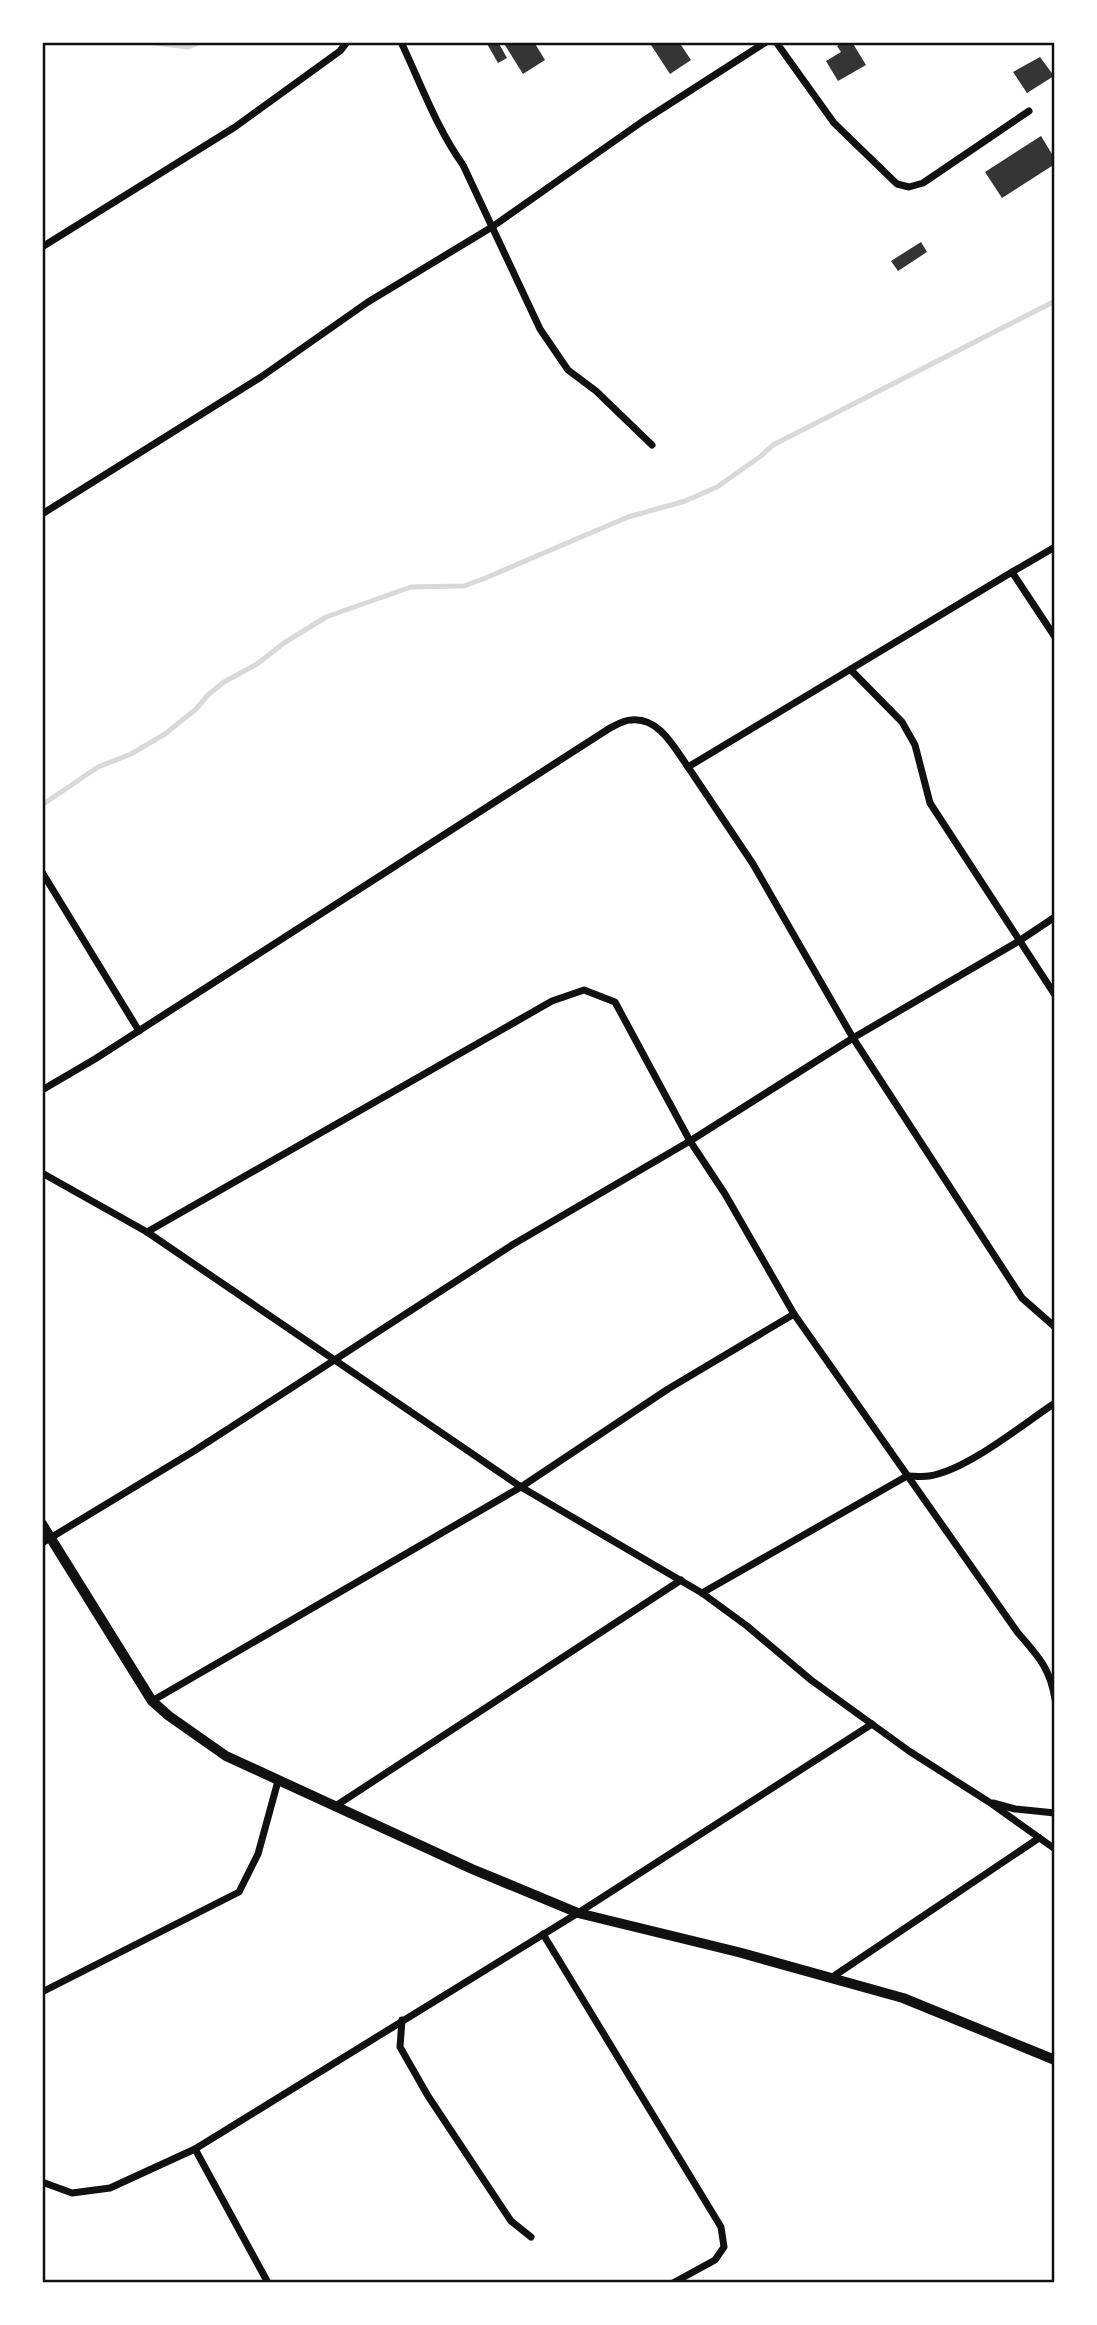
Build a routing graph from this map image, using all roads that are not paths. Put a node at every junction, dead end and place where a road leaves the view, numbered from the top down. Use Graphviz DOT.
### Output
graph roads {
  1 [pos="347,42"];
  2 [pos="401,42"];
  3 [pos="766,42"];
  4 [pos="776,42"];
  5 [pos="1030,111"];
  6 [pos="492,227"];
  7 [pos="42,247"];
  8 [pos="652,445"];
  9 [pos="42,514"];
  10 [pos="1055,547"];
  11 [pos="1012,572"];
  12 [pos="1055,637"];
  13 [pos="851,670"];
  14 [pos="688,767"];
  15 [pos="42,872"];
  16 [pos="1055,917"];
  17 [pos="1019,941"];
  18 [pos="1055,995"];
  19 [pos="139,1031"];
  20 [pos="853,1038"];
  21 [pos="42,1090"];
  22 [pos="690,1140"];
  23 [pos="42,1172"];
  24 [pos="147,1232"];
  25 [pos="794,1314"];
  26 [pos="1055,1327"];
  27 [pos="337,1360"];
  28 [pos="1055,1403"];
  29 [pos="907,1476"];
  30 [pos="521,1488"];
  31 [pos="42,1524"];
  32 [pos="46,1541"];
  33 [pos="681,1580"];
  34 [pos="702,1593"];
  35 [pos="1055,1699"];
  36 [pos="152,1701"];
  37 [pos="872,1724"];
  38 [pos="278,1781"];
  39 [pos="989,1802"];
  40 [pos="334,1807"];
  41 [pos="1055,1813"];
  42 [pos="1039,1838"];
  43 [pos="1055,1849"];
  44 [pos="578,1913"];
  45 [pos="542,1934"];
  46 [pos="831,1978"];
  47 [pos="42,1992"];
  48 [pos="402,2020"];
  49 [pos="1055,2060"];
  50 [pos="195,2149"];
  51 [pos="42,2182"];
  52 [pos="531,2237"];
  53 [pos="264,2283"];
  54 [pos="673,2283"];
  1 -- 7 [label="street"];
  2 -- 6 [label="street"];
  3 -- 6 [label="street"];
  4 -- 5 [label="street"];
  6 -- 8 [label="street"];
  6 -- 9 [label="street"];
  10 -- 11 [label="street"];
  11 -- 12 [label="street"];
  11 -- 13 [label="street"];
  13 -- 14 [label="street"];
  13 -- 17 [label="street"];
  14 -- 19 [label="street"];
  14 -- 20 [label="street"];
  15 -- 19 [label="street"];
  16 -- 17 [label="street"];
  17 -- 18 [label="street"];
  17 -- 20 [label="street"];
  19 -- 21 [label="street"];
  20 -- 22 [label="street"];
  20 -- 26 [label="street"];
  22 -- 24 [label="street"];
  22 -- 25 [label="street"];
  22 -- 27 [label="street"];
  23 -- 24 [label="street"];
  24 -- 27 [label="street"];
  25 -- 29 [label="street"];
  25 -- 30 [label="street"];
  27 -- 30 [label="street"];
  27 -- 32 [label="street"];
  28 -- 29 [label="street"];
  29 -- 34 [label="street"];
  29 -- 35 [label="street"];
  30 -- 33 [label="street"];
  30 -- 36 [label="street"];
  31 -- 32 [label="main road"];
  32 -- 36 [label="main road"];
  33 -- 34 [label="street"];
  33 -- 40 [label="street"];
  34 -- 37 [label="street"];
  36 -- 38 [label="main road"];
  37 -- 39 [label="street"];
  37 -- 44 [label="street"];
  38 -- 40 [label="main road"];
  38 -- 47 [label="street"];
  39 -- 41 [label="street"];
  39 -- 42 [label="street"];
  40 -- 44 [label="main road"];
  42 -- 43 [label="street"];
  42 -- 46 [label="street"];
  44 -- 45 [label="street"];
  44 -- 46 [label="main road"];
  45 -- 48 [label="street"];
  45 -- 54 [label="street"];
  46 -- 49 [label="main road"];
  48 -- 50 [label="street"];
  48 -- 52 [label="street"];
  50 -- 51 [label="street"];
  50 -- 53 [label="street"];
}
